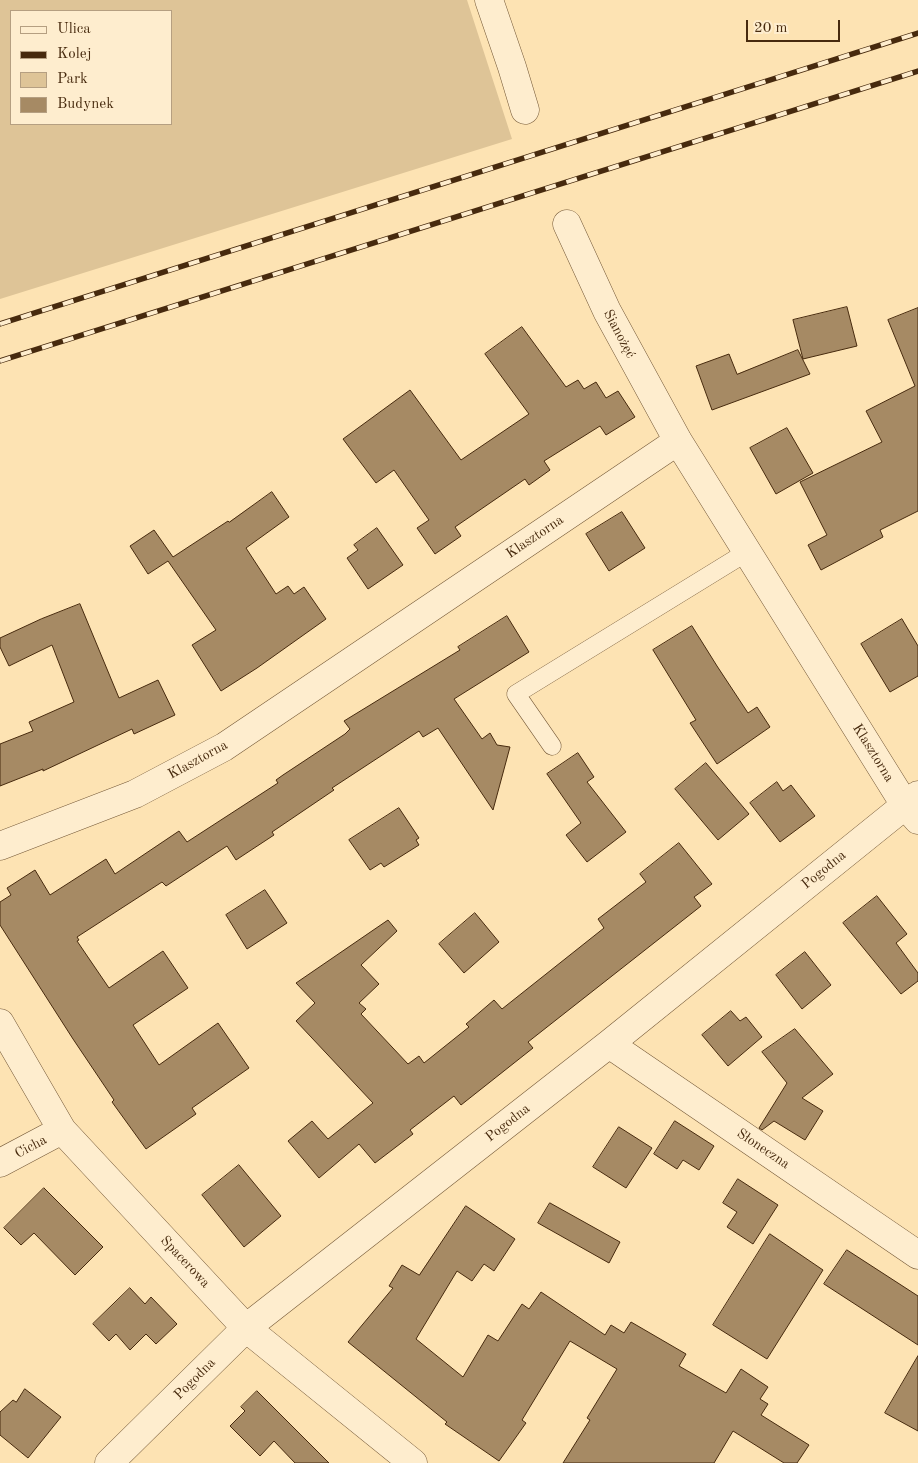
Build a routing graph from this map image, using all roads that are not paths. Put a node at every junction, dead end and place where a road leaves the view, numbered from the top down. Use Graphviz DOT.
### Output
graph roads {
  1 [pos="489,0"];
  2 [pos="525,110"];
  3 [pos="567,224"];
  4 [pos="678,441"];
  5 [pos="747,552"];
  6 [pos="552,746"];
  7 [pos="914,807"];
  8 [pos="0,846"];
  9 [pos="0,1024"];
  10 [pos="609,1044"];
  11 [pos="62,1130"];
  12 [pos="0,1163"];
  13 [pos="918,1255"];
  14 [pos="246,1328"];
  15 [pos="109,1463"];
  16 [pos="413,1463"];
  1 -- 2 [label="street"];
  3 -- 4 [label="street, Sianożęć"];
  4 -- 5 [label="street, Klasztorna"];
  4 -- 8 [label="street, Klasztorna"];
  5 -- 6 [label="lane"];
  5 -- 7 [label="street, Klasztorna"];
  7 -- 10 [label="street, Pogodna"];
  9 -- 11 [label="street, Spacerowa"];
  10 -- 13 [label="street, Słoneczna"];
  10 -- 14 [label="street, Pogodna"];
  11 -- 12 [label="street, Cicha"];
  11 -- 14 [label="street, Spacerowa"];
  14 -- 15 [label="street, Pogodna"];
  14 -- 16 [label="street, Spacerowa"];
}
